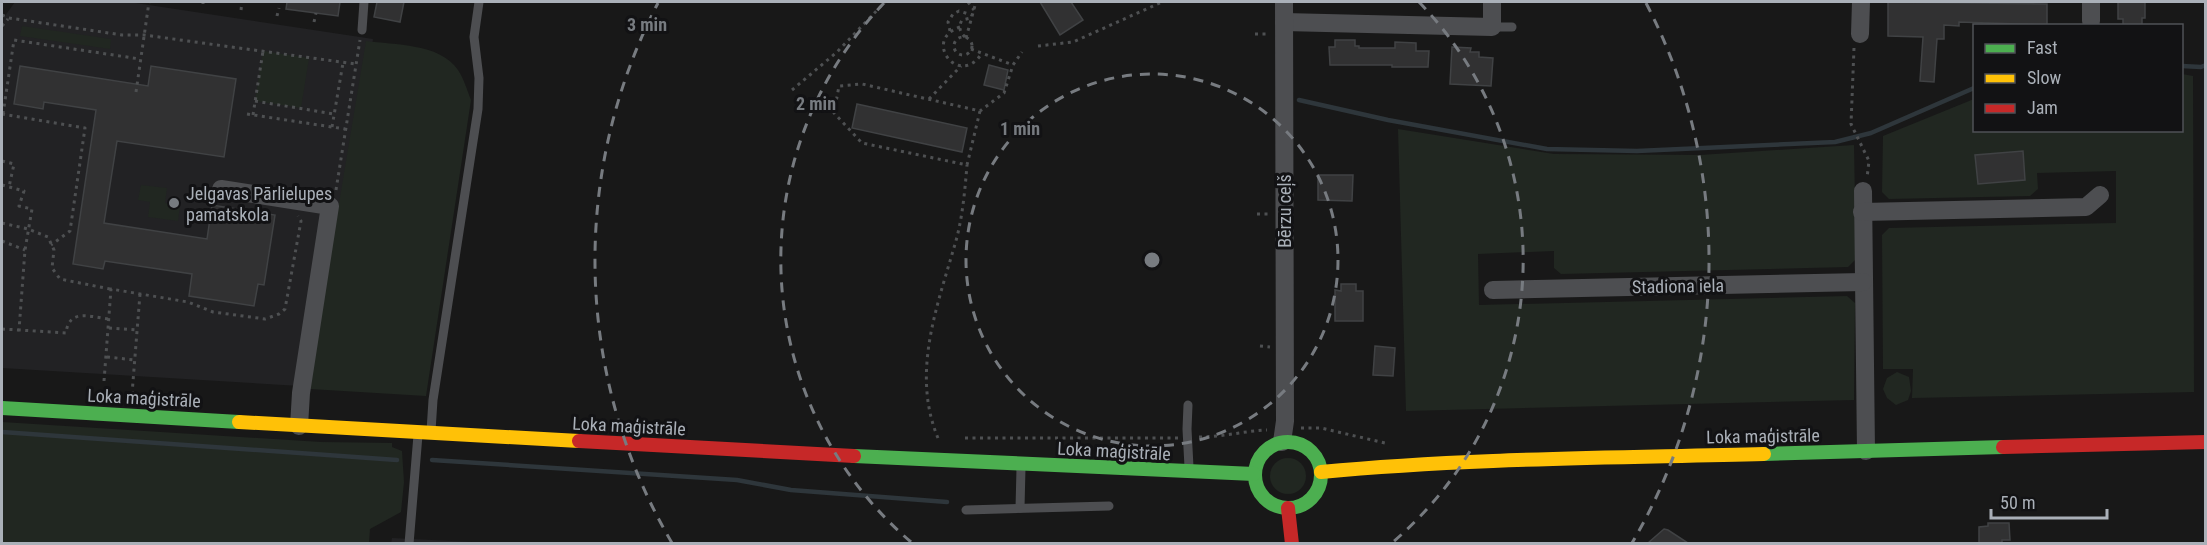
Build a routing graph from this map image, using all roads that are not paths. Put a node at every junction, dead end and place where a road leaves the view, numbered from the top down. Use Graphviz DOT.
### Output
graph roads {
  1 [pos="364,2"];
  2 [pos="479,2"];
  3 [pos="1284,2"];
  4 [pos="1492,2"];
  5 [pos="1861,2"];
  6 [pos="2091,2"];
  7 [pos="2091,21"];
  8 [pos="1284,22"];
  9 [pos="1492,27"];
  10 [pos="1512,27"];
  11 [pos="362,30"];
  12 [pos="1860,34"];
  13 [pos="221,189"];
  14 [pos="1863,191"];
  15 [pos="2100,195"];
  16 [pos="1862,212"];
  17 [pos="1863,282"];
  18 [pos="1493,290"];
  19 [pos="1188,405"];
  20 [pos="2,408"];
  21 [pos="299,426"];
  22 [pos="1284,430"];
  23 [pos="424,433"];
  24 [pos="2205,442"];
  25 [pos="1866,451"];
  26 [pos="1021,464"];
  27 [pos="1321,472"];
  28 [pos="1189,473"];
  29 [pos="1254,474"];
  30 [pos="1109,506"];
  31 [pos="1020,508"];
  32 [pos="1288,508"];
  33 [pos="966,510"];
  34 [pos="409,543"];
  35 [pos="1292,543"];
  1 -- 11 [label="lane"];
  2 -- 23 [label="lane"];
  3 -- 8 [label="street, Bērzu ceļš"];
  4 -- 9 [label="street"];
  5 -- 12 [label="street"];
  6 -- 7 [label="street"];
  8 -- 9 [label="street"];
  8 -- 22 [label="street, Bērzu ceļš"];
  9 -- 10 [label="lane"];
  13 -- 21 [label="street"];
  14 -- 16 [label="street"];
  15 -- 16 [label="street"];
  16 -- 17 [label="street"];
  17 -- 18 [label="street, Stadiona iela"];
  17 -- 25 [label="street"];
  19 -- 28 [label="lane"];
  20 -- 21 [label="main road, Loka maģistrāle"];
  21 -- 23 [label="main road, Loka maģistrāle"];
  22 -- 27 [label="main road"];
  22 -- 29 [label="main road"];
  23 -- 26 [label="main road, Loka maģistrāle"];
  23 -- 34 [label="lane"];
  24 -- 25 [label="main road, Loka maģistrāle"];
  25 -- 27 [label="main road, Loka maģistrāle"];
  26 -- 28 [label="main road, Loka maģistrāle"];
  26 -- 31 [label="lane"];
  27 -- 32 [label="main road"];
  28 -- 29 [label="main road, Loka maģistrāle"];
  29 -- 32 [label="main road"];
  30 -- 31 [label="lane"];
  31 -- 33 [label="lane"];
  32 -- 35 [label="main road"];
}
